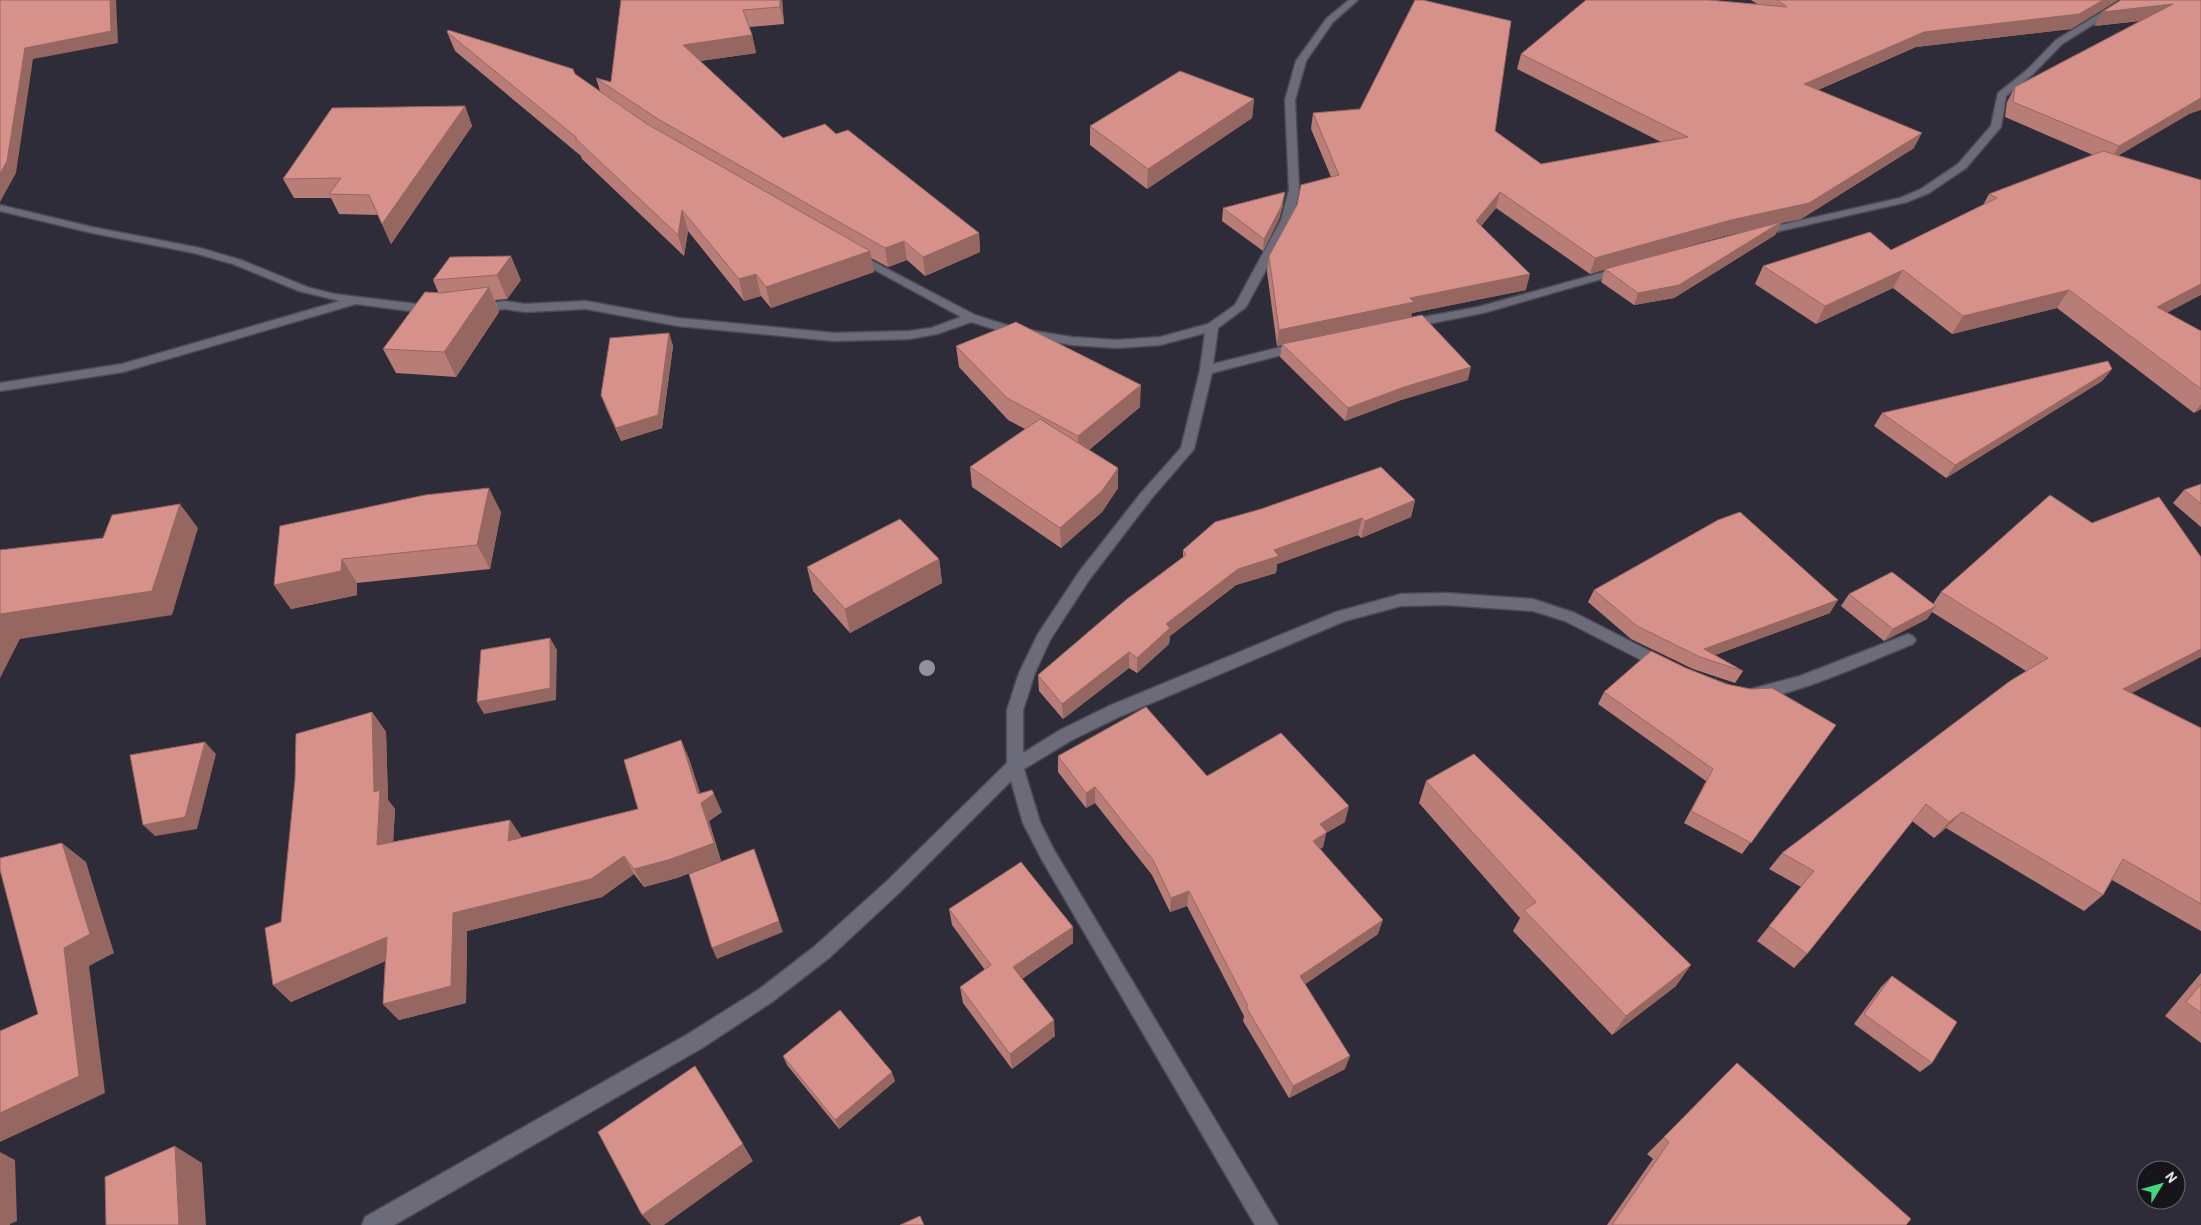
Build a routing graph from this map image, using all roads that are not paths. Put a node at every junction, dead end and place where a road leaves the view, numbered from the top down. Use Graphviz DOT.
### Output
graph roads {
  1 [pos="1354,0"];
  2 [pos="2128,0"];
  3 [pos="0,208"];
  4 [pos="1748,236"];
  5 [pos="846,250"];
  6 [pos="1630,268"];
  7 [pos="357,300"];
  8 [pos="470,309"];
  9 [pos="444,310"];
  10 [pos="972,318"];
  11 [pos="1397,326"];
  12 [pos="1212,327"];
  13 [pos="1310,344"];
  14 [pos="1206,370"];
  15 [pos="0,387"];
  16 [pos="1908,640"];
  17 [pos="1677,671"];
  18 [pos="1744,693"];
  19 [pos="1015,766"];
  20 [pos="373,1225"];
  21 [pos="1267,1225"];
  1 -- 12 [label="street"];
  2 -- 4 [label="street"];
  3 -- 7 [label="street"];
  5 -- 10 [label="street"];
  6 -- 11 [label="street"];
  7 -- 9 [label="street"];
  7 -- 15 [label="street"];
  8 -- 10 [label="street"];
  10 -- 12 [label="street"];
  12 -- 14 [label="street"];
  13 -- 14 [label="street"];
  14 -- 19 [label="street"];
  16 -- 18 [label="street"];
  17 -- 19 [label="street"];
  19 -- 20 [label="street"];
  19 -- 21 [label="street"];
}
